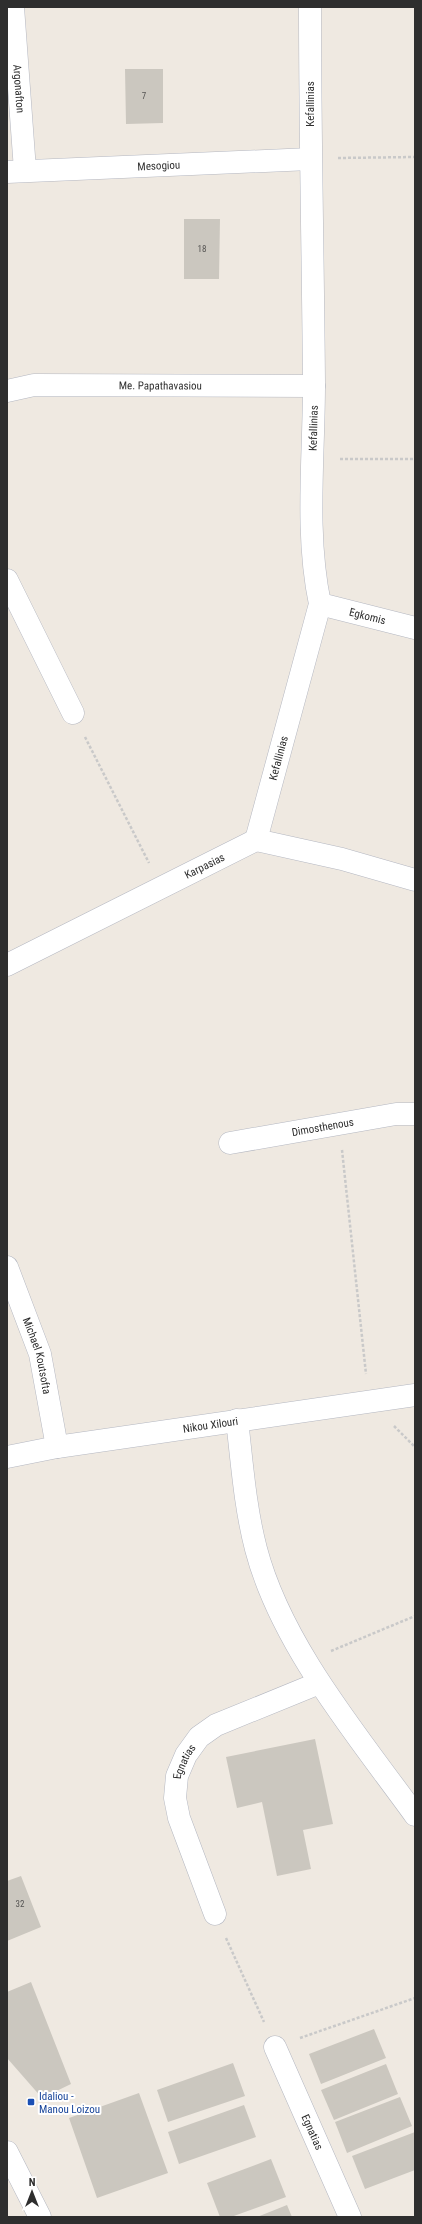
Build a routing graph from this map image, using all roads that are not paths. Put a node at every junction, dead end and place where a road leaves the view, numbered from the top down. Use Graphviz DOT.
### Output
graph roads {
  1 [pos="13,7"];
  2 [pos="310,7"];
  3 [pos="310,159"];
  4 [pos="16,171"];
  5 [pos="314,386"];
  6 [pos="7,391"];
  7 [pos="7,580"];
  8 [pos="320,604"];
  9 [pos="415,628"];
  10 [pos="73,714"];
  11 [pos="256,840"];
  12 [pos="415,880"];
  13 [pos="7,965"];
  14 [pos="415,1114"];
  15 [pos="230,1143"];
  16 [pos="7,1267"];
  17 [pos="415,1395"];
  18 [pos="237,1420"];
  19 [pos="57,1447"];
  20 [pos="7,1457"];
  21 [pos="319,1683"];
  22 [pos="415,1815"];
  23 [pos="215,1914"];
  24 [pos="275,2046"];
  25 [pos="7,2152"];
  26 [pos="40,2217"];
  27 [pos="350,2217"];
  1 -- 4 [label="street, Argonafton"];
  2 -- 3 [label="street, Kefallinias"];
  3 -- 4 [label="street, Mesogiou"];
  3 -- 5 [label="street, Kefallinias"];
  5 -- 6 [label="street, Me. Papathavasiou"];
  5 -- 8 [label="street, Kefallinias"];
  7 -- 10 [label="street"];
  8 -- 9 [label="street, Egkomis"];
  8 -- 11 [label="street, Kefallinias"];
  11 -- 12 [label="street"];
  11 -- 13 [label="street, Karpasias"];
  14 -- 15 [label="street, Dimosthenous"];
  16 -- 19 [label="street, Michael Koutsofta"];
  17 -- 18 [label="street, Nikou Xilouri"];
  18 -- 19 [label="street, Nikou Xilouri"];
  18 -- 21 [label="street"];
  19 -- 20 [label="street, Nikou Xilouri"];
  21 -- 22 [label="street"];
  21 -- 23 [label="street, Egnatias"];
  24 -- 27 [label="street, Egnatias"];
  25 -- 26 [label="street"];
}
